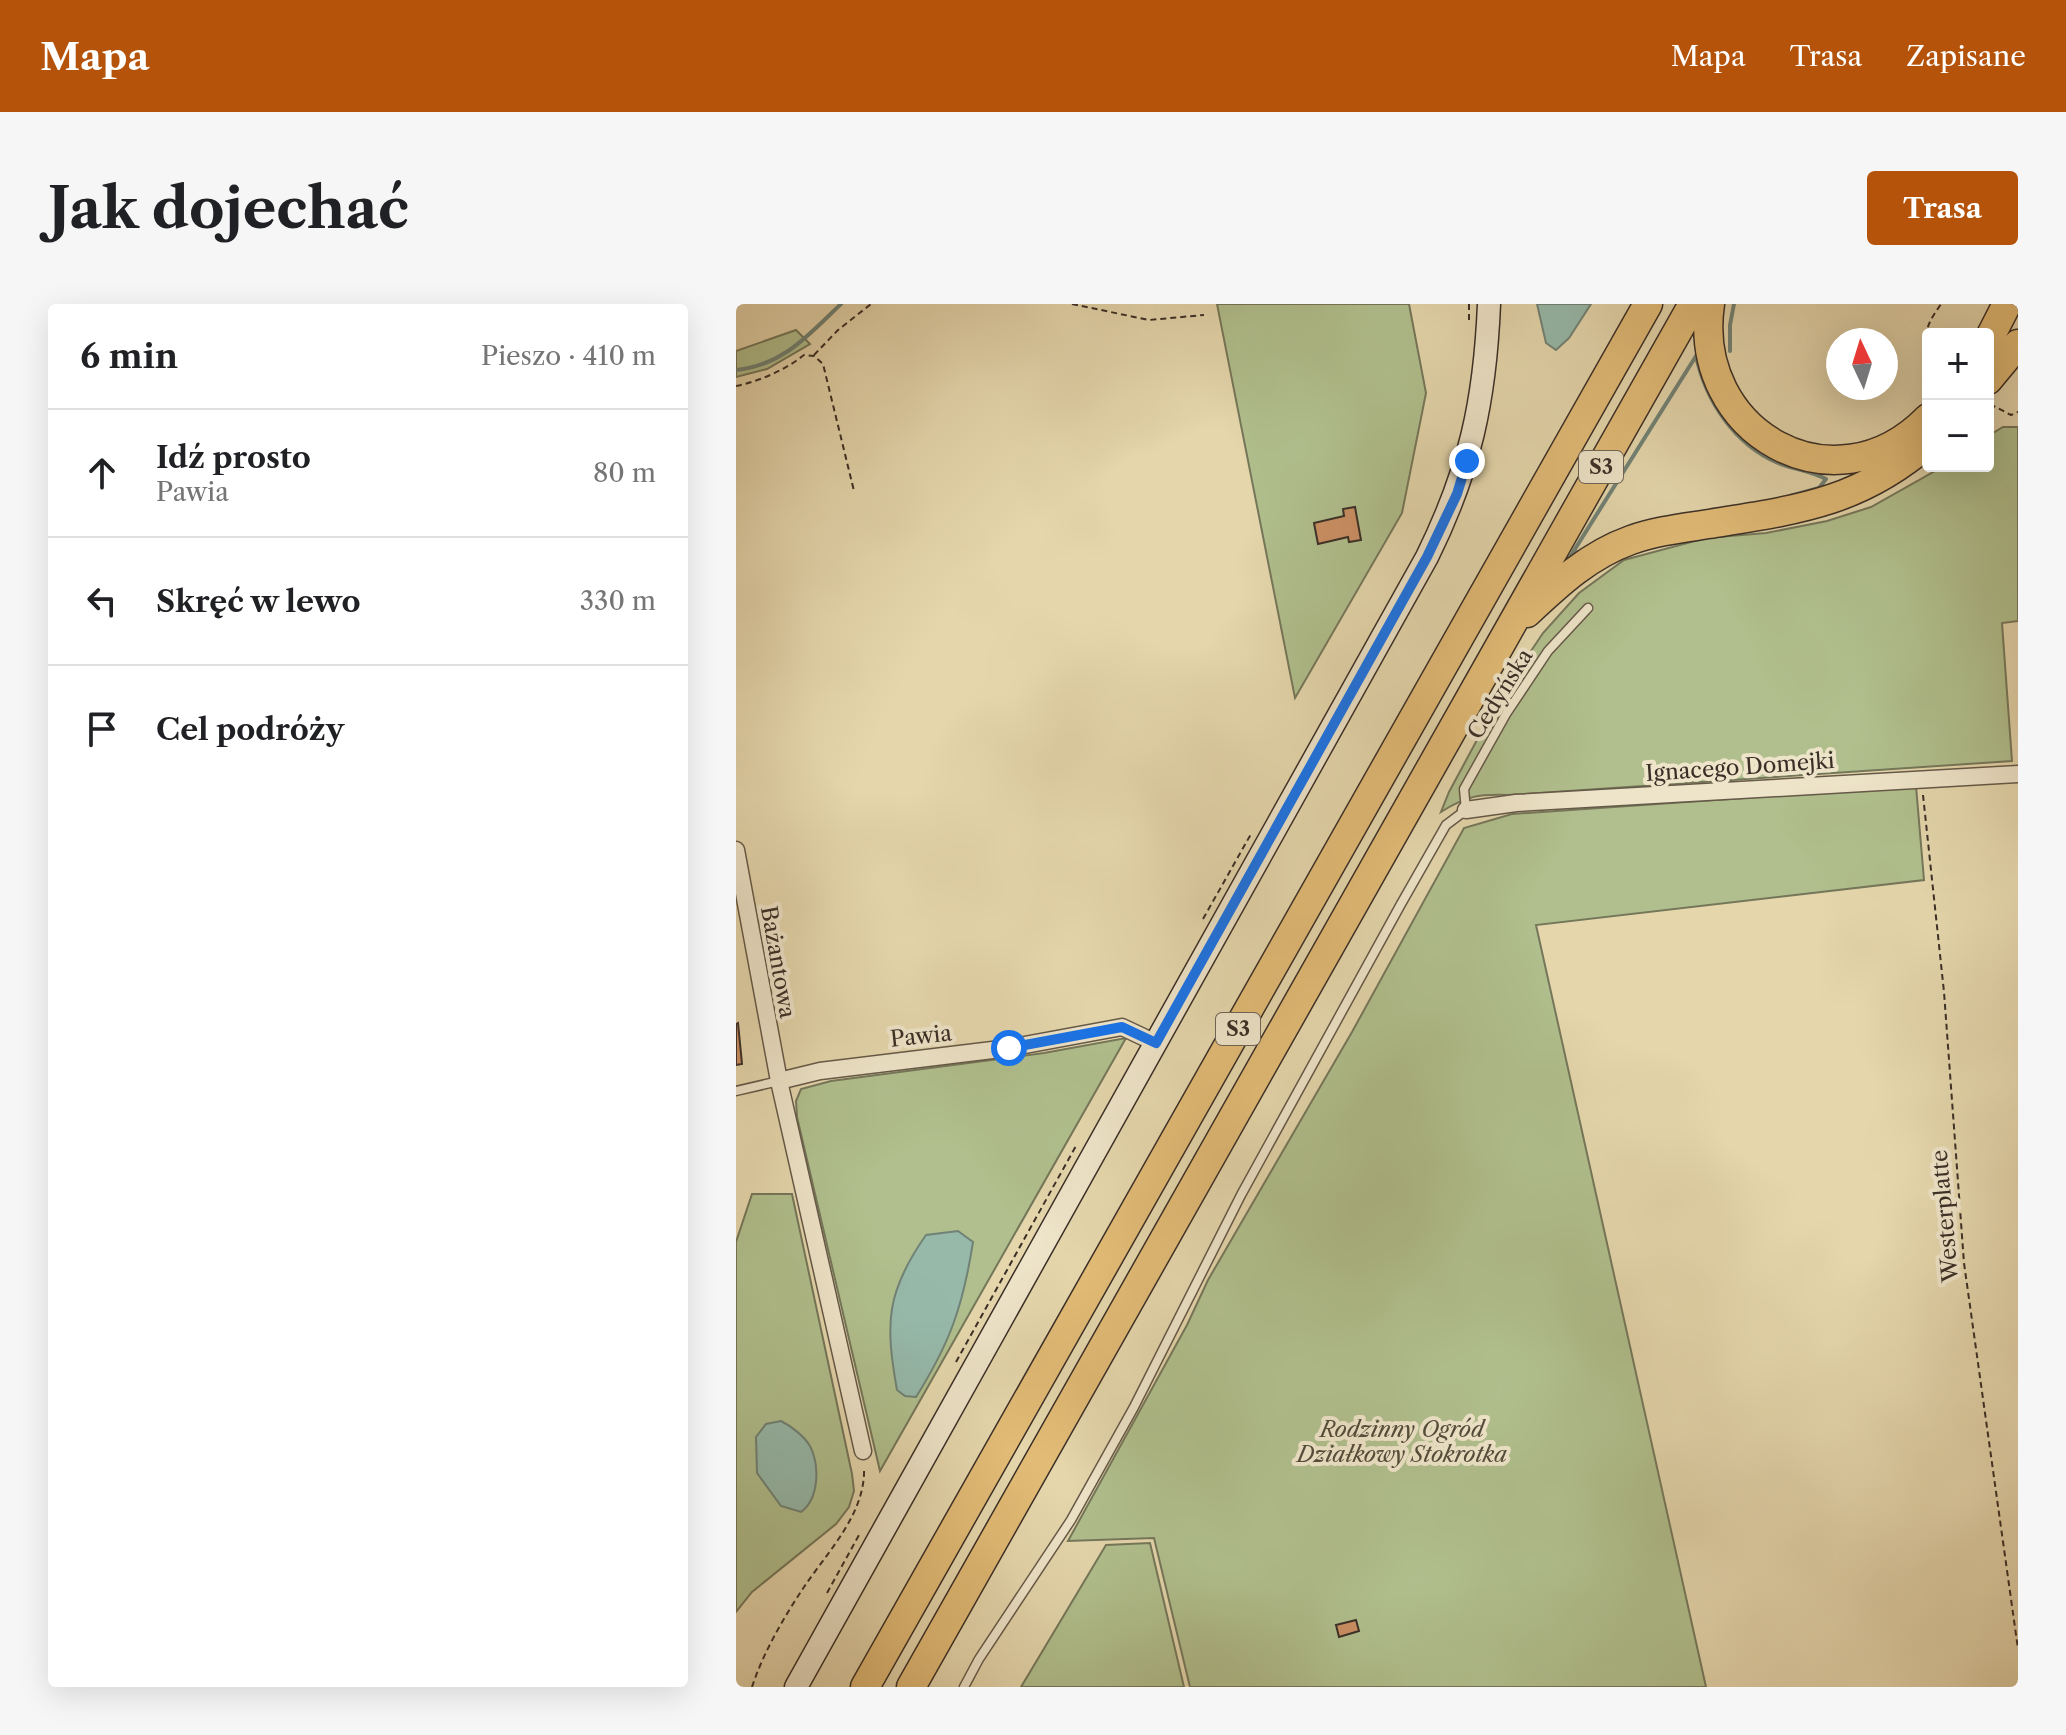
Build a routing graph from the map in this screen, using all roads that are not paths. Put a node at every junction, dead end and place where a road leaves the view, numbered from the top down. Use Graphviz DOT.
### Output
graph roads {
  1 [pos="1489,304"];
  2 [pos="1648,304"];
  3 [pos="1693,304"];
  4 [pos="1710,304"];
  5 [pos="2007,304"];
  6 [pos="1994,329"];
  7 [pos="2018,344"];
  8 [pos="1994,384"];
  9 [pos="1922,423"];
  10 [pos="1922,448"];
  11 [pos="1588,608"];
  12 [pos="1509,629"];
  13 [pos="2018,774"];
  14 [pos="1466,810"];
  15 [pos="736,850"];
  16 [pos="1156,1043"];
  17 [pos="779,1081"];
  18 [pos="736,1091"];
  19 [pos="863,1451"];
  20 [pos="796,1687"];
  21 [pos="865,1687"];
  22 [pos="911,1687"];
  23 [pos="964,1687"];
  1 -- 16 [label="main road"];
  2 -- 21 [label="highway, S3"];
  3 -- 12 [label="highway, S3"];
  4 -- 9 [label="highway"];
  5 -- 6 [label="highway"];
  7 -- 8 [label="highway"];
  10 -- 12 [label="highway"];
  11 -- 14 [label="lane, Cedyńska"];
  12 -- 22 [label="highway, S3"];
  13 -- 14 [label="street, Ignacego Domejki"];
  14 -- 23 [label="lane"];
  15 -- 17 [label="street, Bażantowa"];
  16 -- 17 [label="street, Pawia"];
  16 -- 20 [label="main road"];
  17 -- 18 [label="lane, Pawia"];
  17 -- 19 [label="street, Bażantowa"];
}
